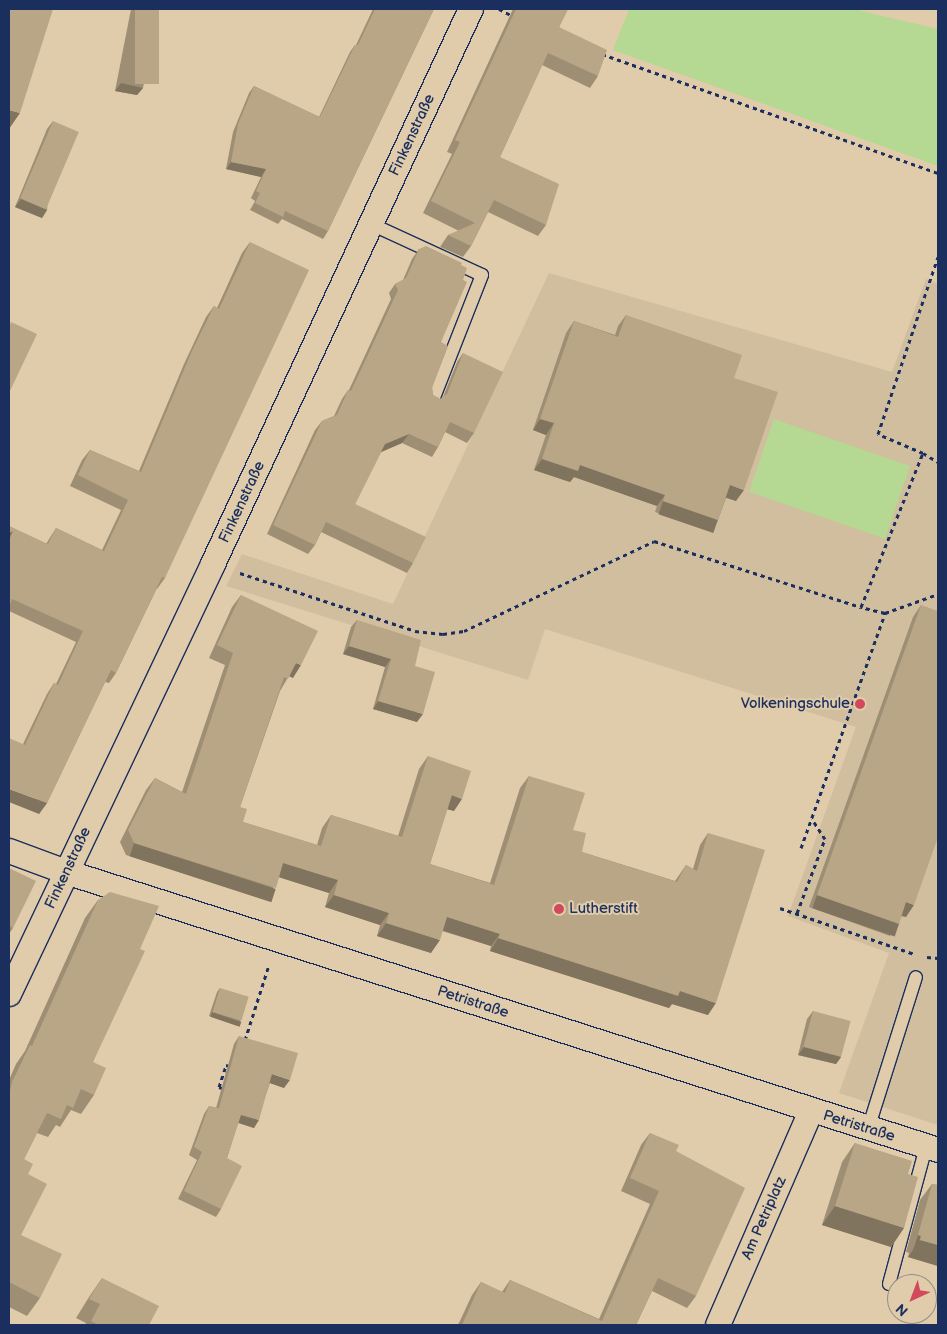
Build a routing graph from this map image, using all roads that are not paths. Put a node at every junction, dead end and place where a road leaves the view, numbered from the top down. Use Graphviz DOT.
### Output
graph roads {
  1 [pos="471,9"];
  2 [pos="371,224"];
  3 [pos="434,400"];
  4 [pos="9,851"];
  5 [pos="66,872"];
  6 [pos="916,977"];
  7 [pos="9,994"];
  8 [pos="811,1111"];
  9 [pos="868,1129"];
  10 [pos="932,1148"];
  11 [pos="892,1274"];
  12 [pos="718,1325"];
  1 -- 2 [label="street, Finkenstraße"];
  2 -- 3 [label="lane"];
  2 -- 5 [label="street, Finkenstraße"];
  4 -- 5 [label="street, Petristraße"];
  5 -- 7 [label="street, Finkenstraße"];
  5 -- 8 [label="street, Petristraße"];
  6 -- 9 [label="lane"];
  8 -- 9 [label="street, Petristraße"];
  8 -- 12 [label="street, Am Petriplatz"];
  9 -- 10 [label="street, Petristraße"];
  10 -- 11 [label="lane"];
}
